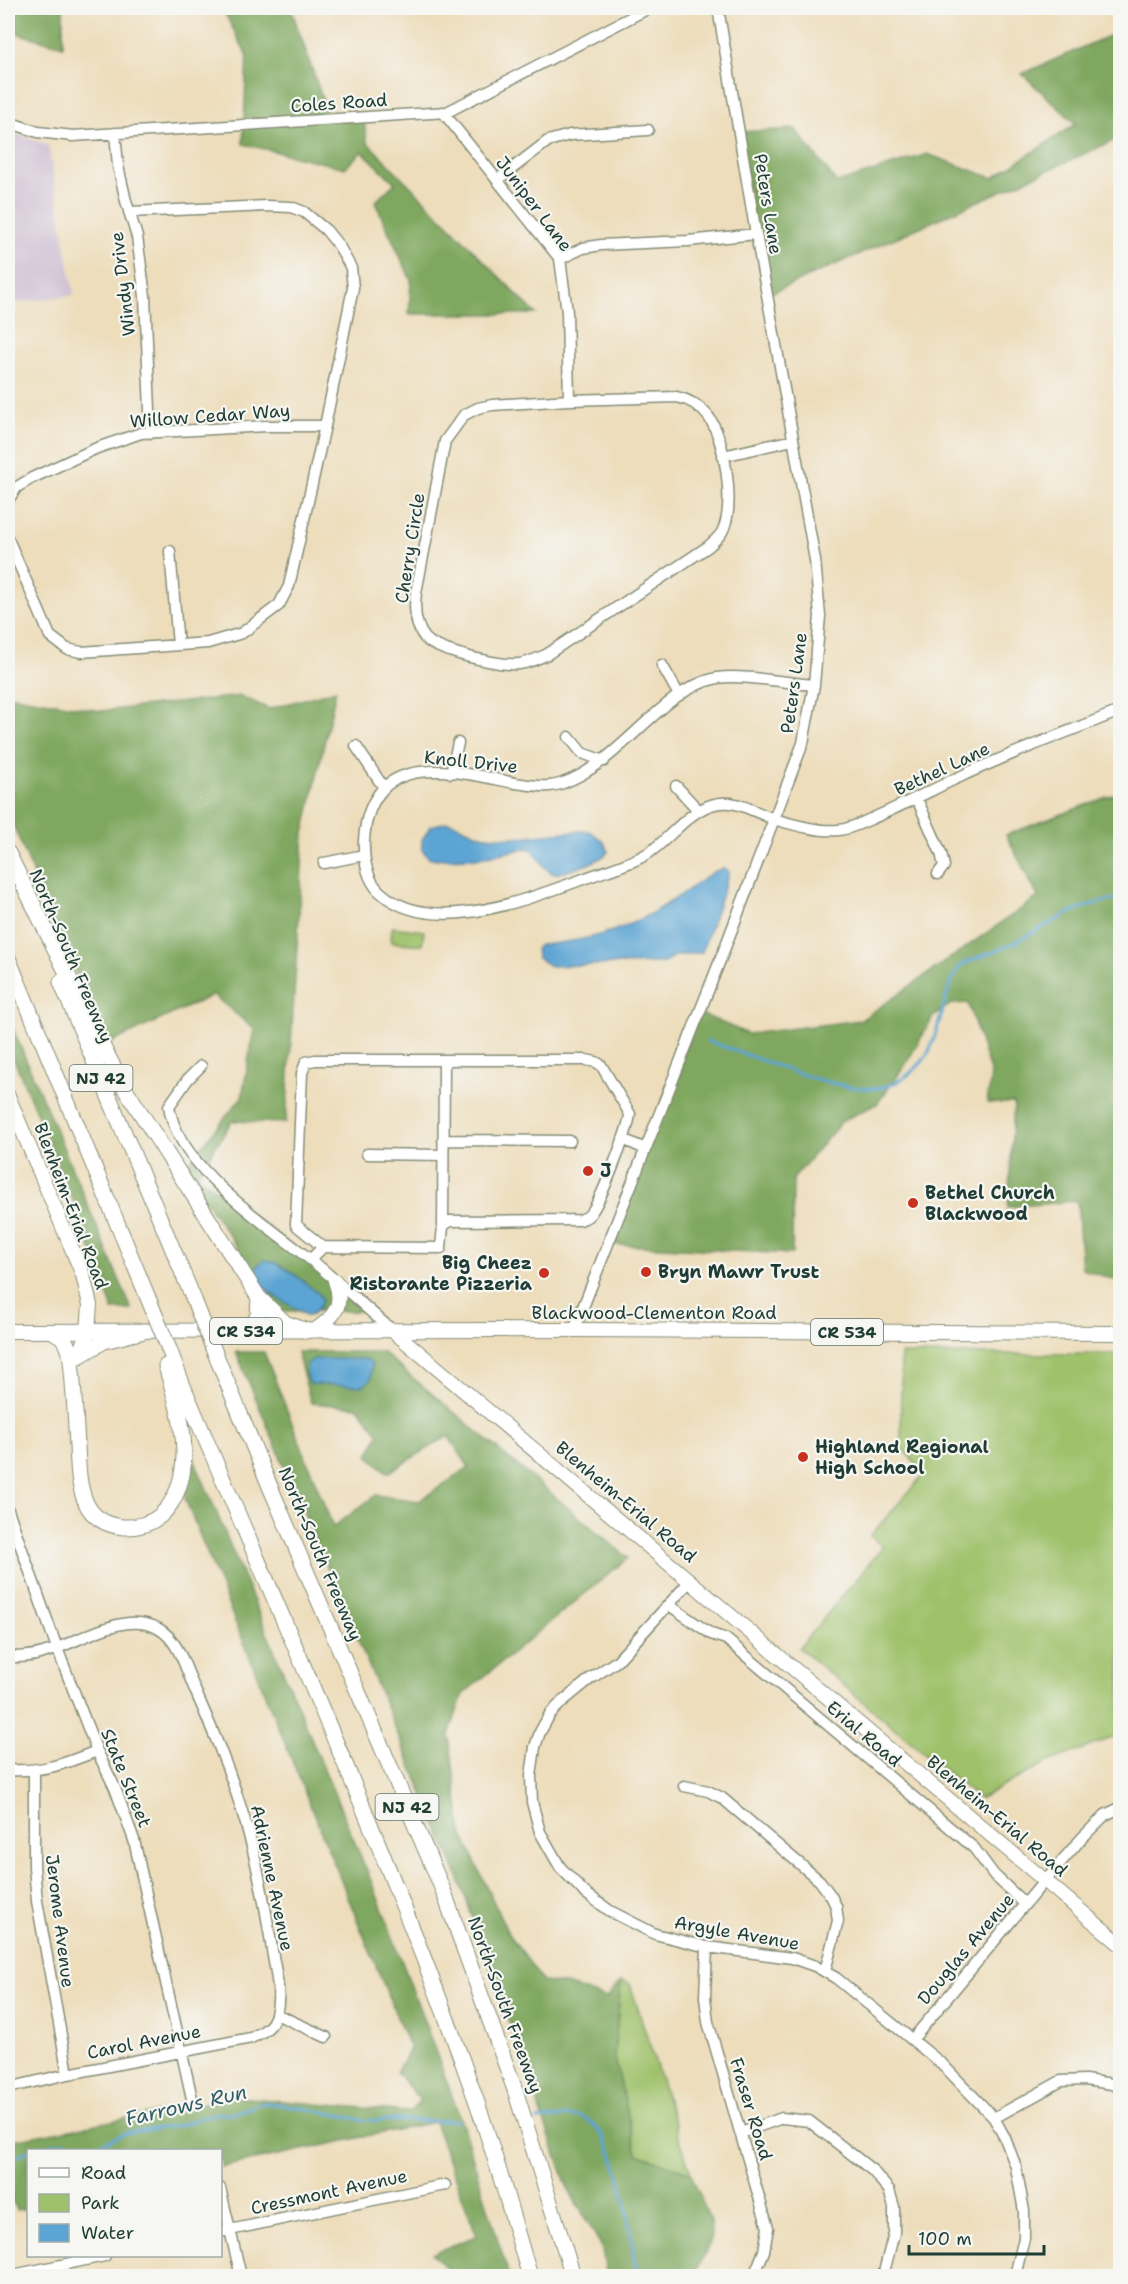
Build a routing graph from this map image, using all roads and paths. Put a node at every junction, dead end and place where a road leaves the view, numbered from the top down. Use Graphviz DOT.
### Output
graph roads {
  1 [pos="649,8"];
  2 [pos="718,8"];
  3 [pos="443,112"];
  4 [pos="8,122"];
  5 [pos="648,130"];
  6 [pos="115,134"];
  7 [pos="497,180"];
  8 [pos="129,212"];
  9 [pos="756,234"];
  10 [pos="560,259"];
  11 [pos="569,400"];
  12 [pos="325,426"];
  13 [pos="151,433"];
  14 [pos="793,440"];
  15 [pos="723,456"];
  16 [pos="8,500"];
  17 [pos="8,539"];
  18 [pos="170,551"];
  19 [pos="178,645"];
  20 [pos="662,665"];
  21 [pos="814,685"];
  22 [pos="679,695"];
  23 [pos="1120,711"];
  24 [pos="569,737"];
  25 [pos="458,743"];
  26 [pos="356,746"];
  27 [pos="604,761"];
  28 [pos="451,773"];
  29 [pos="676,786"];
  30 [pos="384,788"];
  31 [pos="917,799"];
  32 [pos="699,811"];
  33 [pos="774,819"];
  34 [pos="8,854"];
  35 [pos="364,855"];
  36 [pos="324,863"];
  37 [pos="938,874"];
  38 [pos="8,958"];
  39 [pos="444,1060"];
  40 [pos="201,1066"];
  41 [pos="8,1096"];
  42 [pos="623,1139"];
  43 [pos="443,1140"];
  44 [pos="570,1141"];
  45 [pos="645,1149"];
  46 [pos="367,1154"];
  47 [pos="443,1155"];
  48 [pos="296,1225"];
  49 [pos="443,1226"];
  50 [pos="284,1239"];
  51 [pos="323,1247"];
  52 [pos="310,1260"];
  53 [pos="335,1281"];
  54 [pos="259,1298"];
  55 [pos="392,1330"];
  56 [pos="574,1330"];
  57 [pos="8,1331"];
  58 [pos="144,1331"];
  59 [pos="250,1331"];
  60 [pos="310,1331"];
  61 [pos="54,1332"];
  62 [pos="88,1332"];
  63 [pos="1120,1333"];
  64 [pos="165,1349"];
  65 [pos="80,1356"];
  66 [pos="72,1376"];
  67 [pos="8,1510"];
  68 [pos="690,1580"];
  69 [pos="669,1605"];
  70 [pos="57,1648"];
  71 [pos="8,1657"];
  72 [pos="97,1752"];
  73 [pos="8,1770"];
  74 [pos="34,1772"];
  75 [pos="684,1786"];
  76 [pos="1120,1808"];
  77 [pos="1046,1879"];
  78 [pos="1025,1904"];
  79 [pos="1120,1944"];
  80 [pos="708,1947"];
  81 [pos="825,1971"];
  82 [pos="276,2014"];
  83 [pos="326,2037"];
  84 [pos="912,2040"];
  85 [pos="183,2051"];
  86 [pos="68,2074"];
  87 [pos="8,2088"];
  88 [pos="1120,2088"];
  89 [pos="194,2103"];
  90 [pos="994,2118"];
  91 [pos="741,2133"];
  92 [pos="445,2185"];
  93 [pos="222,2202"];
  94 [pos="226,2230"];
  95 [pos="100,2257"];
  96 [pos="8,2276"];
  97 [pos="241,2277"];
  98 [pos="530,2277"];
  99 [pos="573,2277"];
  100 [pos="754,2277"];
  101 [pos="883,2277"];
  102 [pos="1015,2277"];
  1 -- 3 [label="street, Coles Road"];
  2 -- 9 [label="street, Peters Lane"];
  3 -- 6 [label="street, Coles Road"];
  3 -- 7 [label="street, Juniper Lane"];
  4 -- 6 [label="street, Coles Road"];
  5 -- 7 [label="street"];
  6 -- 8 [label="street, Windy Drive"];
  7 -- 10 [label="street, Juniper Lane"];
  8 -- 12 [label="street"];
  8 -- 13 [label="street, Windy Drive"];
  9 -- 10 [label="street"];
  9 -- 14 [label="street, Peters Lane"];
  10 -- 11 [label="street, Juniper Lane"];
  11 -- 15 [label="street, Cherry Circle"];
  11 -- 15 [label="street, Cherry Circle"];
  12 -- 13 [label="street, Willow Cedar Way"];
  12 -- 19 [label="street"];
  13 -- 16 [label="street, Willow Cedar Way"];
  14 -- 15 [label="street"];
  14 -- 21 [label="street, Peters Lane"];
  17 -- 19 [label="street"];
  18 -- 19 [label="street"];
  20 -- 22 [label="street"];
  21 -- 22 [label="street, Knoll Drive"];
  21 -- 33 [label="street, Peters Lane"];
  22 -- 27 [label="street, Knoll Drive"];
  23 -- 31 [label="street, Bethel Lane"];
  24 -- 27 [label="street"];
  25 -- 28 [label="street"];
  26 -- 30 [label="street"];
  27 -- 28 [label="street, Knoll Drive"];
  28 -- 30 [label="street, Knoll Drive"];
  29 -- 32 [label="street"];
  30 -- 35 [label="street, Knoll Drive"];
  31 -- 33 [label="street, Bethel Lane"];
  31 -- 37 [label="street"];
  32 -- 33 [label="street, Knoll Drive"];
  32 -- 35 [label="street, Knoll Drive"];
  33 -- 45 [label="street, Peters Lane"];
  34 -- 54 [label="highway"];
  34 -- 99 [label="highway, North-South Freeway / NJ 42, bridge"];
  35 -- 36 [label="street"];
  38 -- 64 [label="highway, NJ 42, bridge"];
  39 -- 42 [label="street"];
  39 -- 43 [label="street"];
  39 -- 48 [label="street"];
  40 -- 50 [label="street, Blenheim-Erial Road"];
  41 -- 62 [label="main road, Blenheim-Erial Road"];
  42 -- 45 [label="street"];
  42 -- 49 [label="street"];
  43 -- 44 [label="street"];
  43 -- 47 [label="street"];
  45 -- 56 [label="street, Peters Lane"];
  46 -- 47 [label="street"];
  47 -- 49 [label="street"];
  48 -- 50 [label="street"];
  48 -- 51 [label="street"];
  49 -- 51 [label="street"];
  50 -- 52 [label="street, Blenheim-Erial Road"];
  51 -- 52 [label="street"];
  52 -- 53 [label="street, Blenheim-Erial Road"];
  53 -- 55 [label="street, Blenheim-Erial Road"];
  53 -- 60 [label="main road"];
  54 -- 59 [label="highway"];
  54 -- 60 [label="highway"];
  55 -- 56 [label="main road, Blackwood-Clementon Road / CR 534"];
  55 -- 60 [label="main road, Blackwood-Clementon Road / CR 534"];
  55 -- 68 [label="main road, Blenheim-Erial Road"];
  56 -- 63 [label="main road, Blackwood-Clementon Road / CR 534"];
  57 -- 61 [label="main road, CR 534"];
  58 -- 59 [label="main road, Blackwood-Clementon Road / CR 534"];
  58 -- 62 [label="main road, CR 534"];
  58 -- 65 [label="highway"];
  59 -- 60 [label="main road, Blackwood-Clementon Road / CR 534"];
  61 -- 62 [label="main road, CR 534"];
  61 -- 66 [label="highway"];
  62 -- 65 [label="highway"];
  64 -- 66 [label="highway"];
  64 -- 98 [label="highway, NJ 42"];
  65 -- 66 [label="highway"];
  67 -- 70 [label="street, State Street"];
  68 -- 69 [label="street, Argyle Avenue"];
  68 -- 77 [label="main road, Blenheim-Erial Road"];
  69 -- 78 [label="street, Erial Road"];
  69 -- 80 [label="street, Argyle Avenue"];
  70 -- 71 [label="street, Adrienne Avenue"];
  70 -- 72 [label="street, State Street"];
  70 -- 82 [label="street, Adrienne Avenue"];
  72 -- 74 [label="street"];
  72 -- 85 [label="street, State Street"];
  73 -- 74 [label="street"];
  74 -- 86 [label="street, Jerome Avenue"];
  75 -- 81 [label="street"];
  76 -- 77 [label="street, Douglas Avenue"];
  77 -- 78 [label="street, Douglas Avenue"];
  77 -- 79 [label="main road, Blenheim-Erial Road"];
  78 -- 84 [label="street, Douglas Avenue"];
  80 -- 81 [label="street, Argyle Avenue"];
  80 -- 91 [label="street, Fraser Road"];
  81 -- 84 [label="street, Argyle Avenue"];
  82 -- 83 [label="street"];
  82 -- 85 [label="street, Carol Avenue"];
  84 -- 90 [label="street, Argyle Avenue"];
  85 -- 86 [label="street, Carol Avenue"];
  85 -- 89 [label="street, State Street"];
  86 -- 87 [label="street, Carol Avenue"];
  88 -- 90 [label="street"];
  90 -- 102 [label="street, Argyle Avenue"];
  91 -- 100 [label="street, Fraser Road"];
  91 -- 101 [label="street"];
  92 -- 94 [label="street, Cressmont Avenue"];
  93 -- 94 [label="street"];
  94 -- 97 [label="street"];
  95 -- 96 [label="street"];
}
